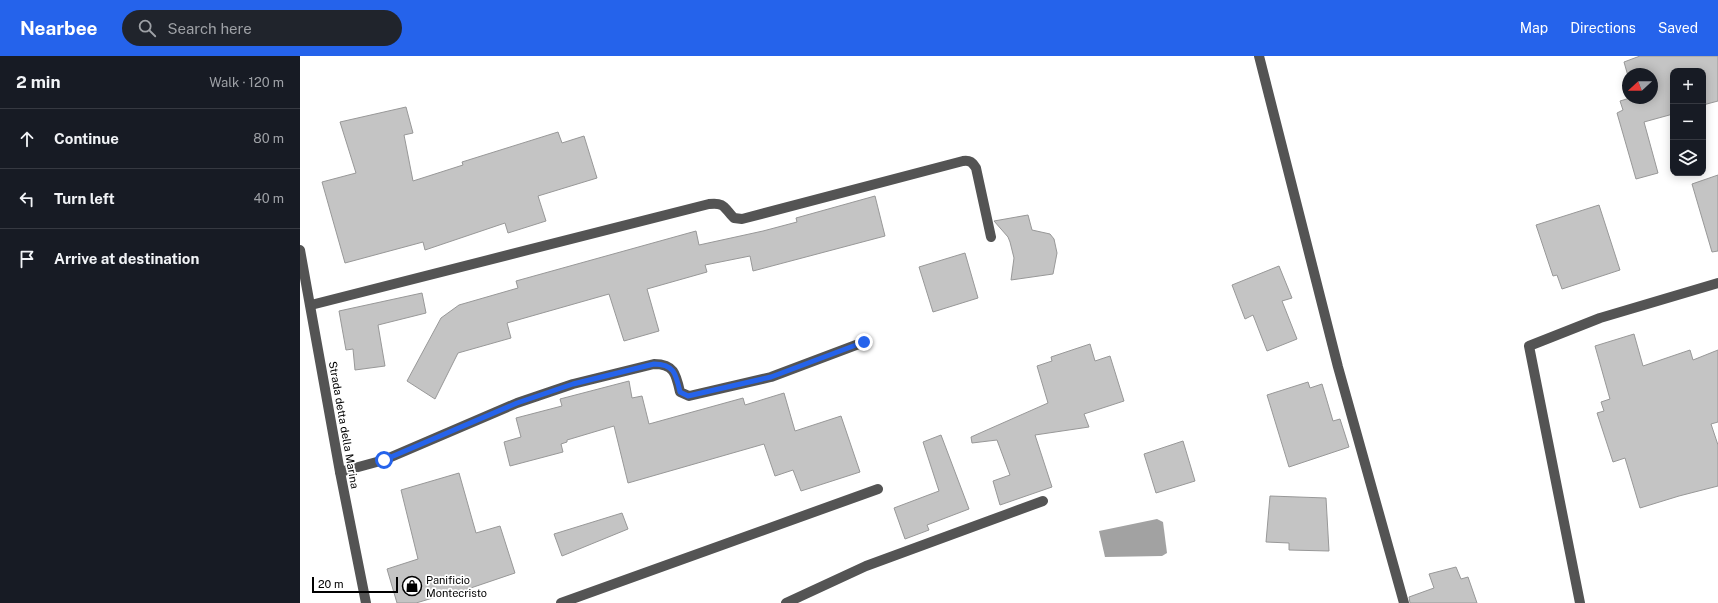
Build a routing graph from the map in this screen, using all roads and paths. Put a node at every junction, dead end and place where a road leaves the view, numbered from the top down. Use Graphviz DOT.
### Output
graph roads {
  1 [pos="1258,56"];
  2 [pos="991,237"];
  3 [pos="300,250"];
  4 [pos="1718,283"];
  5 [pos="311,305"];
  6 [pos="864,342"];
  7 [pos="340,472"];
  8 [pos="878,489"];
  9 [pos="1043,501"];
  10 [pos="366,603"];
  11 [pos="561,603"];
  12 [pos="786,603"];
  13 [pos="1404,603"];
  14 [pos="1580,603"];
  1 -- 13 [label="street"];
  2 -- 5 [label="street"];
  3 -- 5 [label="street, Strada detta della Marina"];
  4 -- 14 [label="street"];
  5 -- 7 [label="street, Strada detta della Marina"];
  6 -- 7 [label="street"];
  7 -- 10 [label="street, Strada detta della Marina"];
  8 -- 11 [label="street"];
  9 -- 12 [label="street"];
}
